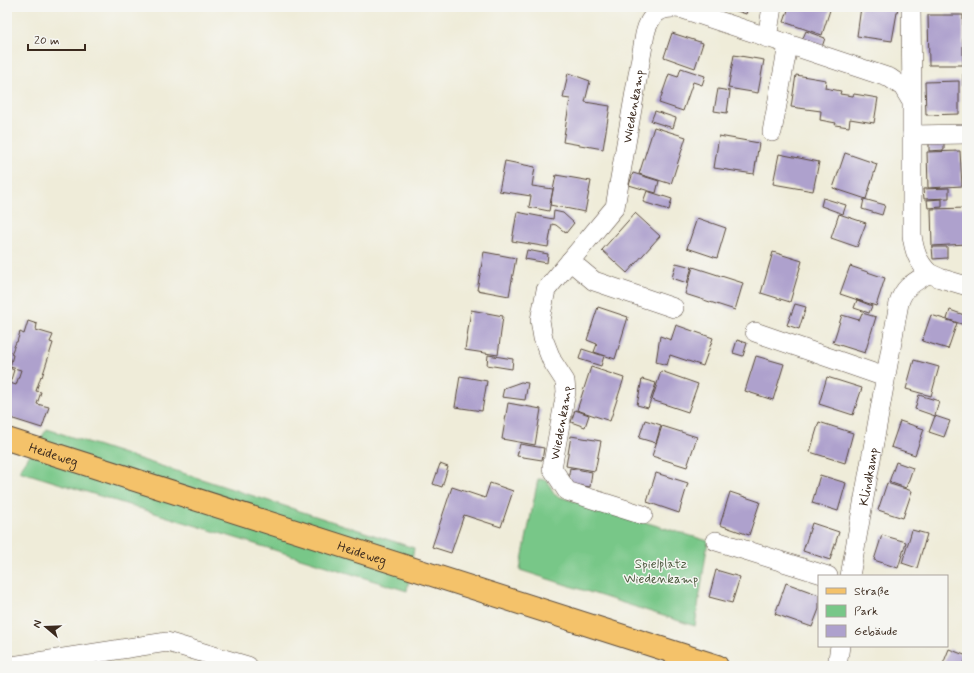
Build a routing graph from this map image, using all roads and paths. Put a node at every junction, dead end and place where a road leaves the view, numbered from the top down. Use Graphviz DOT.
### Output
graph roads {
  1 [pos="772,7"];
  2 [pos="911,7"];
  3 [pos="657,9"];
  4 [pos="767,38"];
  5 [pos="788,45"];
  6 [pos="912,102"];
  7 [pos="772,132"];
  8 [pos="967,134"];
  9 [pos="912,135"];
  10 [pos="570,261"];
  11 [pos="929,273"];
  12 [pos="967,286"];
  13 [pos="674,308"];
  14 [pos="755,332"];
  15 [pos="885,377"];
  16 [pos="7,439"];
  17 [pos="643,515"];
  18 [pos="716,540"];
  19 [pos="825,575"];
  20 [pos="850,575"];
  21 [pos="840,647"];
  22 [pos="12,666"];
  23 [pos="248,666"];
  24 [pos="717,666"];
  25 [pos="837,666"];
  1 -- 4 [label="street"];
  2 -- 6 [label="street"];
  3 -- 4 [label="street, Wiedenkamp"];
  3 -- 10 [label="street, Wiedenkamp"];
  4 -- 5 [label="street, Wiedenkamp"];
  5 -- 6 [label="street, Wiedenkamp"];
  5 -- 7 [label="street"];
  6 -- 9 [label="street"];
  8 -- 9 [label="street"];
  9 -- 11 [label="street"];
  10 -- 13 [label="street"];
  10 -- 17 [label="street, Wiedenkamp"];
  11 -- 12 [label="street"];
  11 -- 15 [label="street, Klindkamp"];
  14 -- 15 [label="street"];
  15 -- 20 [label="street, Klindkamp"];
  16 -- 24 [label="main road, Heideweg"];
  18 -- 19 [label="street"];
  21 -- 25 [label="street"];
  22 -- 23 [label="street"];
}
